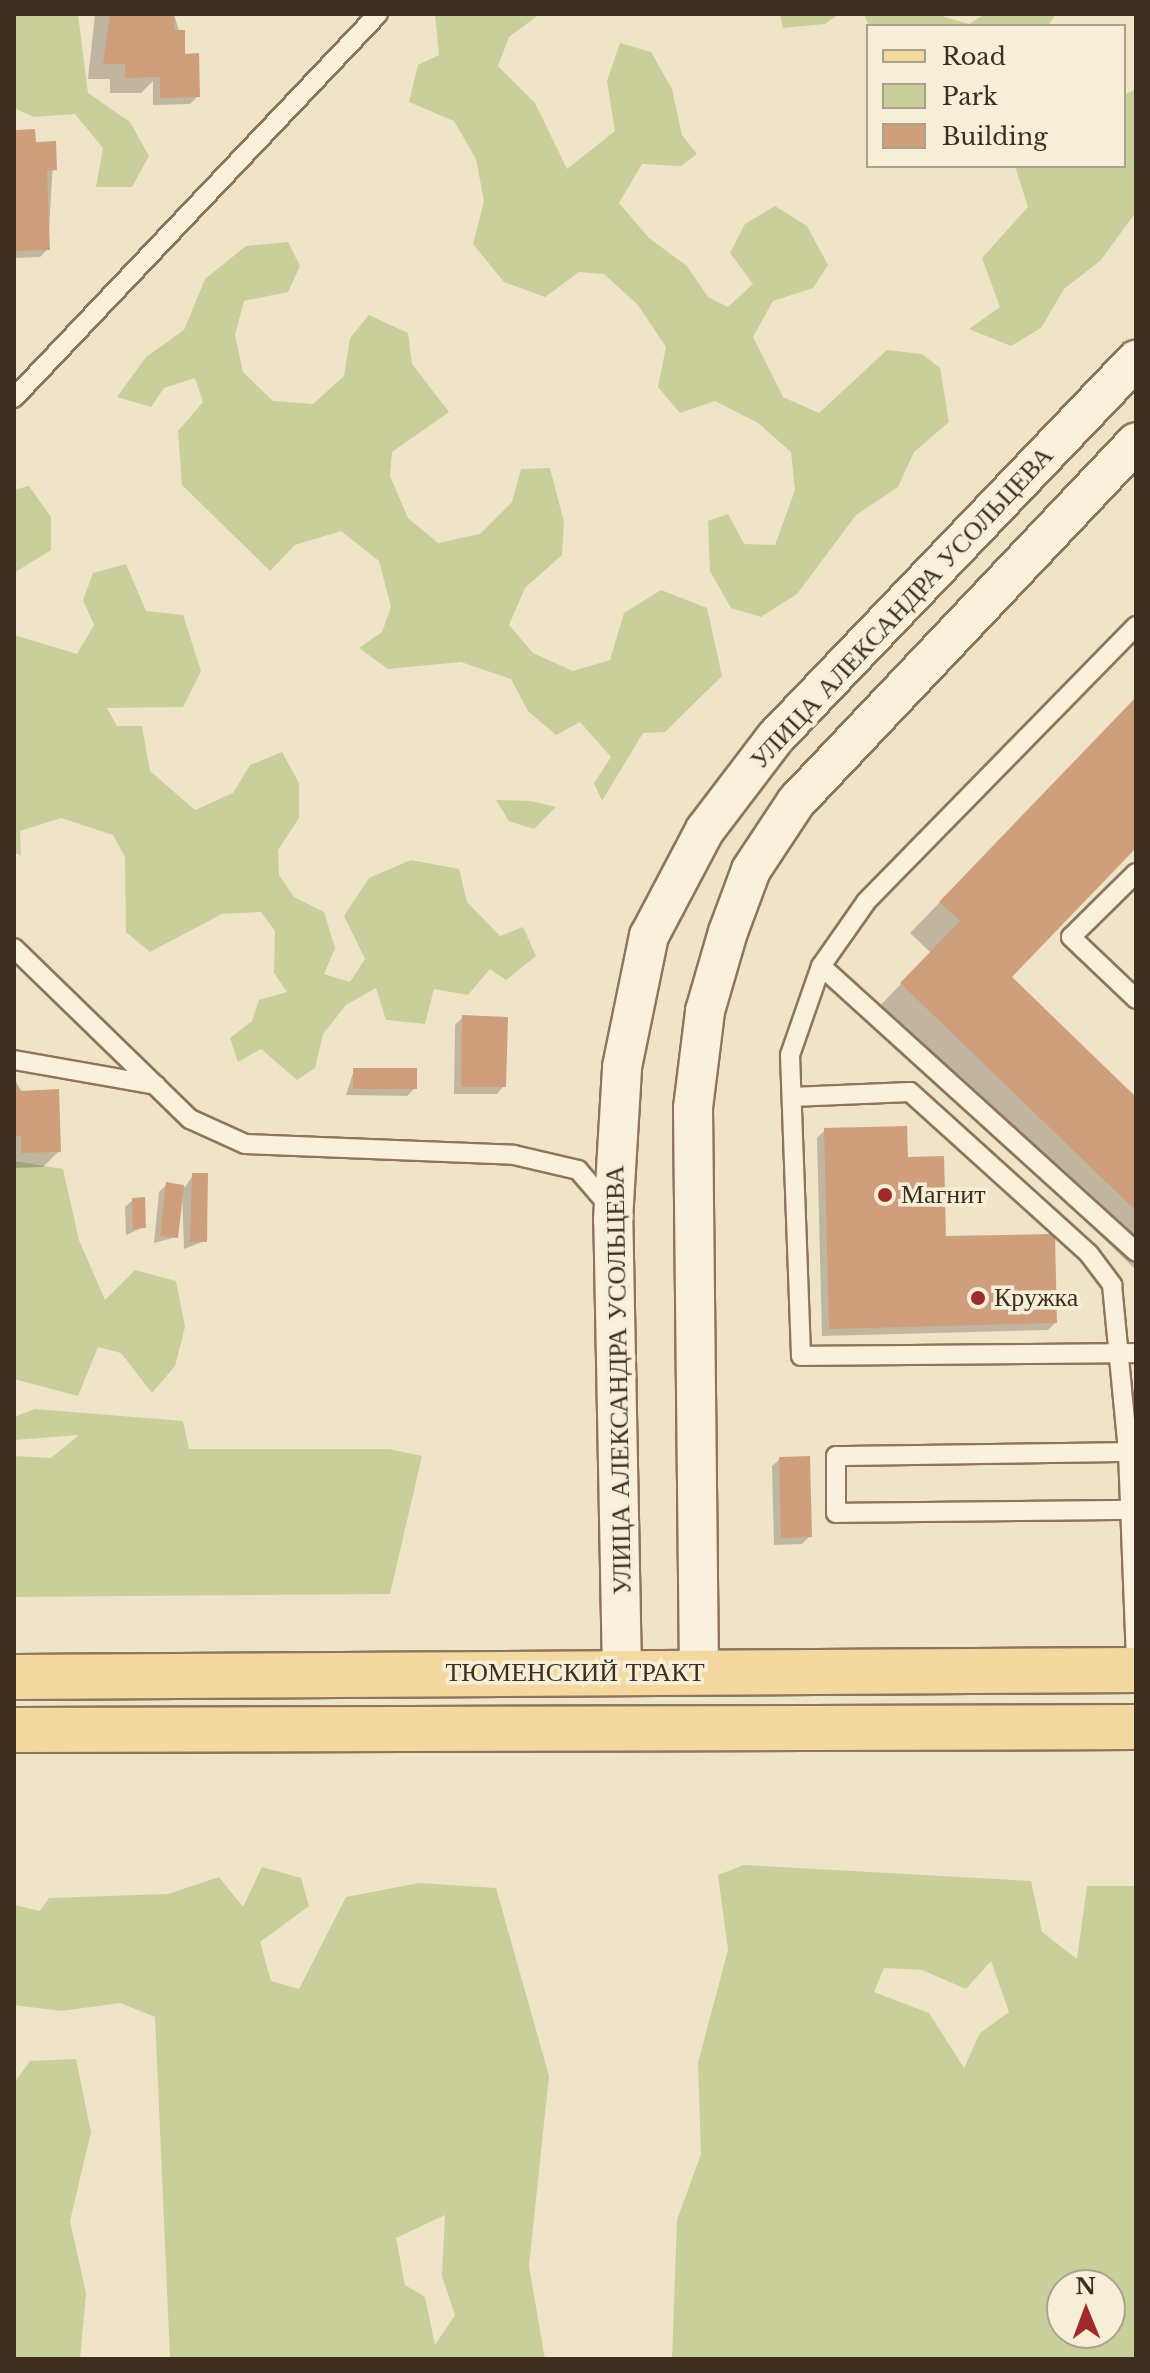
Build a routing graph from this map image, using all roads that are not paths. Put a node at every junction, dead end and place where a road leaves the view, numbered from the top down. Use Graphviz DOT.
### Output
graph roads {
  1 [pos="378,14"];
  2 [pos="1132,373"];
  3 [pos="14,398"];
  4 [pos="1136,442"];
  5 [pos="1136,626"];
  6 [pos="1136,873"];
  7 [pos="14,948"];
  8 [pos="821,966"];
  9 [pos="1136,999"];
  10 [pos="14,1060"];
  11 [pos="156,1085"];
  12 [pos="792,1097"];
  13 [pos="613,1220"];
  14 [pos="1136,1252"];
  15 [pos="1128,1354"];
  16 [pos="1128,1452"];
  17 [pos="1130,1510"];
  18 [pos="1136,1667"];
  19 [pos="699,1672"];
  20 [pos="622,1673"];
  21 [pos="14,1677"];
  22 [pos="1136,1727"];
  23 [pos="14,1730"];
  1 -- 3 [label="lane"];
  2 -- 13 [label="street, УЛИЦА АЛЕКСАНДРА УСОЛЬЦЕВА"];
  4 -- 19 [label="street"];
  5 -- 8 [label="lane"];
  6 -- 9 [label="lane"];
  7 -- 11 [label="lane"];
  8 -- 12 [label="lane"];
  8 -- 14 [label="lane"];
  10 -- 11 [label="lane"];
  11 -- 13 [label="lane"];
  12 -- 15 [label="lane"];
  12 -- 15 [label="lane"];
  13 -- 20 [label="street, УЛИЦА АЛЕКСАНДРА УСОЛЬЦЕВА"];
  15 -- 16 [label="lane"];
  16 -- 17 [label="lane"];
  16 -- 17 [label="lane"];
  17 -- 18 [label="lane"];
  18 -- 19 [label="main road, ТЮМЕНСКИЙ ТРАКТ"];
  19 -- 20 [label="main road, ТЮМЕНСКИЙ ТРАКТ"];
  20 -- 21 [label="main road, ТЮМЕНСКИЙ ТРАКТ"];
  22 -- 23 [label="main road, ТЮМЕНСКИЙ ТРАКТ"];
}
